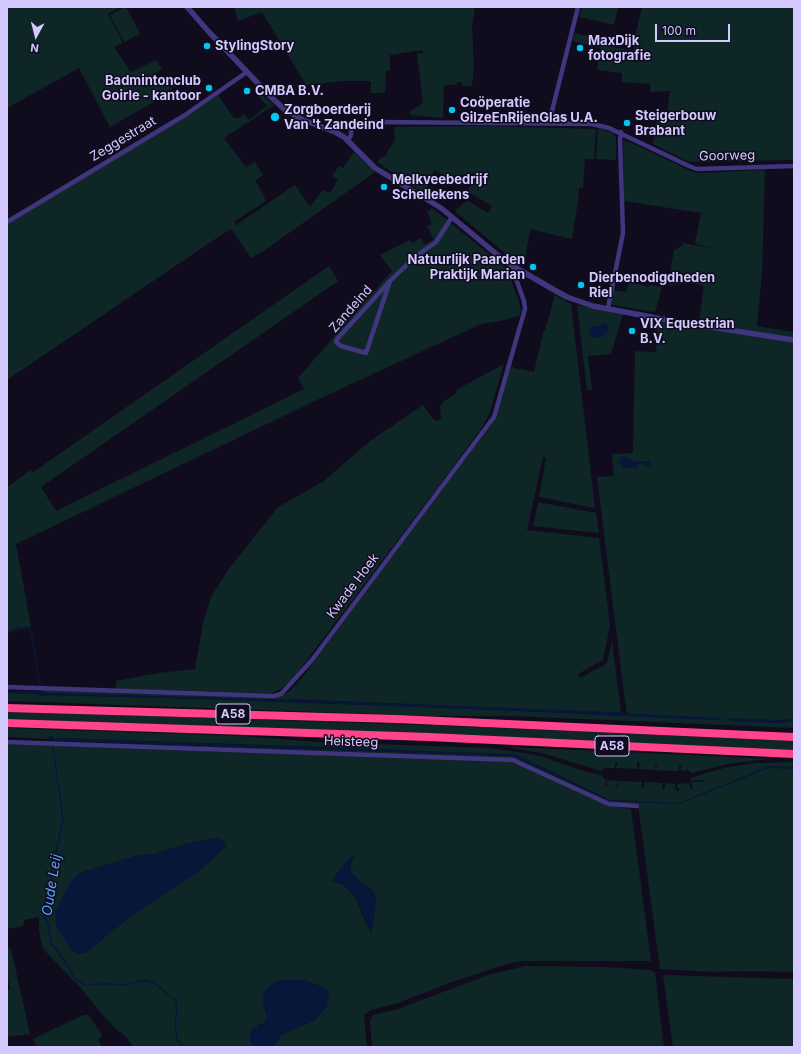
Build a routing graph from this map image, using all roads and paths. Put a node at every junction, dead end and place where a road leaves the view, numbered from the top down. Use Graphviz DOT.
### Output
graph roads {
  1 [pos="187,7"];
  2 [pos="578,7"];
  3 [pos="247,72"];
  4 [pos="351,123"];
  5 [pos="549,123"];
  6 [pos="328,129"];
  7 [pos="621,132"];
  8 [pos="348,140"];
  9 [pos="794,166"];
  10 [pos="452,217"];
  11 [pos="7,222"];
  12 [pos="514,267"];
  13 [pos="390,281"];
  14 [pos="608,308"];
  15 [pos="794,340"];
  16 [pos="7,687"];
  17 [pos="7,708"];
  18 [pos="7,723"];
  19 [pos="794,737"];
  20 [pos="7,742"];
  21 [pos="794,754"];
  22 [pos="637,806"];
  1 -- 3 [label="street"];
  2 -- 5 [label="street"];
  3 -- 6 [label="street"];
  3 -- 11 [label="street, Zeggestraat"];
  4 -- 5 [label="street, Goorweg"];
  4 -- 6 [label="street, Goorweg"];
  4 -- 8 [label="street"];
  5 -- 7 [label="street, Goorweg"];
  6 -- 8 [label="street"];
  7 -- 9 [label="street, Goorweg"];
  7 -- 14 [label="street"];
  8 -- 10 [label="street"];
  10 -- 12 [label="street"];
  10 -- 13 [label="street, Zandeind"];
  12 -- 14 [label="street"];
  12 -- 16 [label="street, Kwade Hoek"];
  13 -- 13 [label="street, Zandeind"];
  14 -- 15 [label="street"];
  17 -- 19 [label="highway, A58"];
  18 -- 21 [label="highway, A58"];
  20 -- 22 [label="street, Heisteeg"];
}
